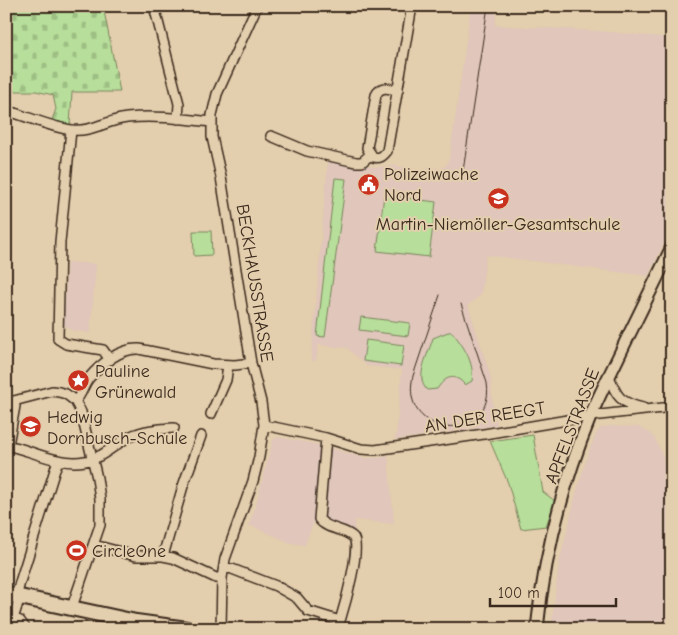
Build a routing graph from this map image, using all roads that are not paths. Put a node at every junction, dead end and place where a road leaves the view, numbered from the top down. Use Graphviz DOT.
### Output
graph roads {
  1 [pos="154,6"];
  2 [pos="257,6"];
  3 [pos="412,6"];
  4 [pos="398,90"];
  5 [pos="6,110"];
  6 [pos="178,119"];
  7 [pos="211,122"];
  8 [pos="71,130"];
  9 [pos="271,136"];
  10 [pos="370,155"];
  11 [pos="672,247"];
  12 [pos="110,360"];
  13 [pos="251,363"];
  14 [pos="228,365"];
  15 [pos="610,376"];
  16 [pos="75,401"];
  17 [pos="10,402"];
  18 [pos="672,407"];
  19 [pos="651,410"];
  20 [pos="210,414"];
  21 [pos="591,416"];
  22 [pos="264,425"];
  23 [pos="174,428"];
  24 [pos="202,436"];
  25 [pos="326,438"];
  26 [pos="7,445"];
  27 [pos="92,459"];
  28 [pos="58,460"];
  29 [pos="94,545"];
  30 [pos="163,556"];
  31 [pos="224,567"];
  32 [pos="222,578"];
  33 [pos="12,596"];
  34 [pos="72,607"];
  35 [pos="14,618"];
  36 [pos="10,629"];
  37 [pos="26,629"];
  38 [pos="187,629"];
  39 [pos="221,629"];
  40 [pos="537,629"];
  1 -- 6 [label="street"];
  2 -- 7 [label="street, BECKHAUSSTRASSE"];
  3 -- 4 [label="street"];
  4 -- 10 [label="street"];
  4 -- 10 [label="street"];
  5 -- 8 [label="street"];
  6 -- 7 [label="street"];
  6 -- 8 [label="street"];
  7 -- 13 [label="street, BECKHAUSSTRASSE"];
  8 -- 12 [label="street"];
  9 -- 10 [label="street"];
  11 -- 15 [label="street, APFELSTRASSE"];
  12 -- 14 [label="street"];
  12 -- 16 [label="street"];
  13 -- 14 [label="street"];
  13 -- 22 [label="street, BECKHAUSSTRASSE"];
  14 -- 20 [label="street"];
  15 -- 19 [label="street, AN DER REEGT"];
  15 -- 21 [label="street, APFELSTRASSE"];
  16 -- 17 [label="street"];
  16 -- 27 [label="street"];
  17 -- 26 [label="street"];
  18 -- 19 [label="street, AN DER REEGT"];
  19 -- 21 [label="street, AN DER REEGT"];
  21 -- 25 [label="street, AN DER REEGT"];
  21 -- 40 [label="street, APFELSTRASSE"];
  22 -- 25 [label="street, AN DER REEGT"];
  22 -- 31 [label="street, BECKHAUSSTRASSE"];
  23 -- 27 [label="street"];
  24 -- 30 [label="street"];
  25 -- 31 [label="street"];
  26 -- 28 [label="street"];
  27 -- 28 [label="street"];
  27 -- 29 [label="street"];
  28 -- 33 [label="street"];
  29 -- 30 [label="street"];
  29 -- 34 [label="street"];
  30 -- 32 [label="street"];
  31 -- 32 [label="street, BECKHAUSSTRASSE"];
  32 -- 39 [label="street, BECKHAUSSTRASSE"];
  33 -- 34 [label="main road"];
  33 -- 35 [label="street"];
  34 -- 38 [label="main road"];
  35 -- 36 [label="street"];
  35 -- 37 [label="street"];
}
